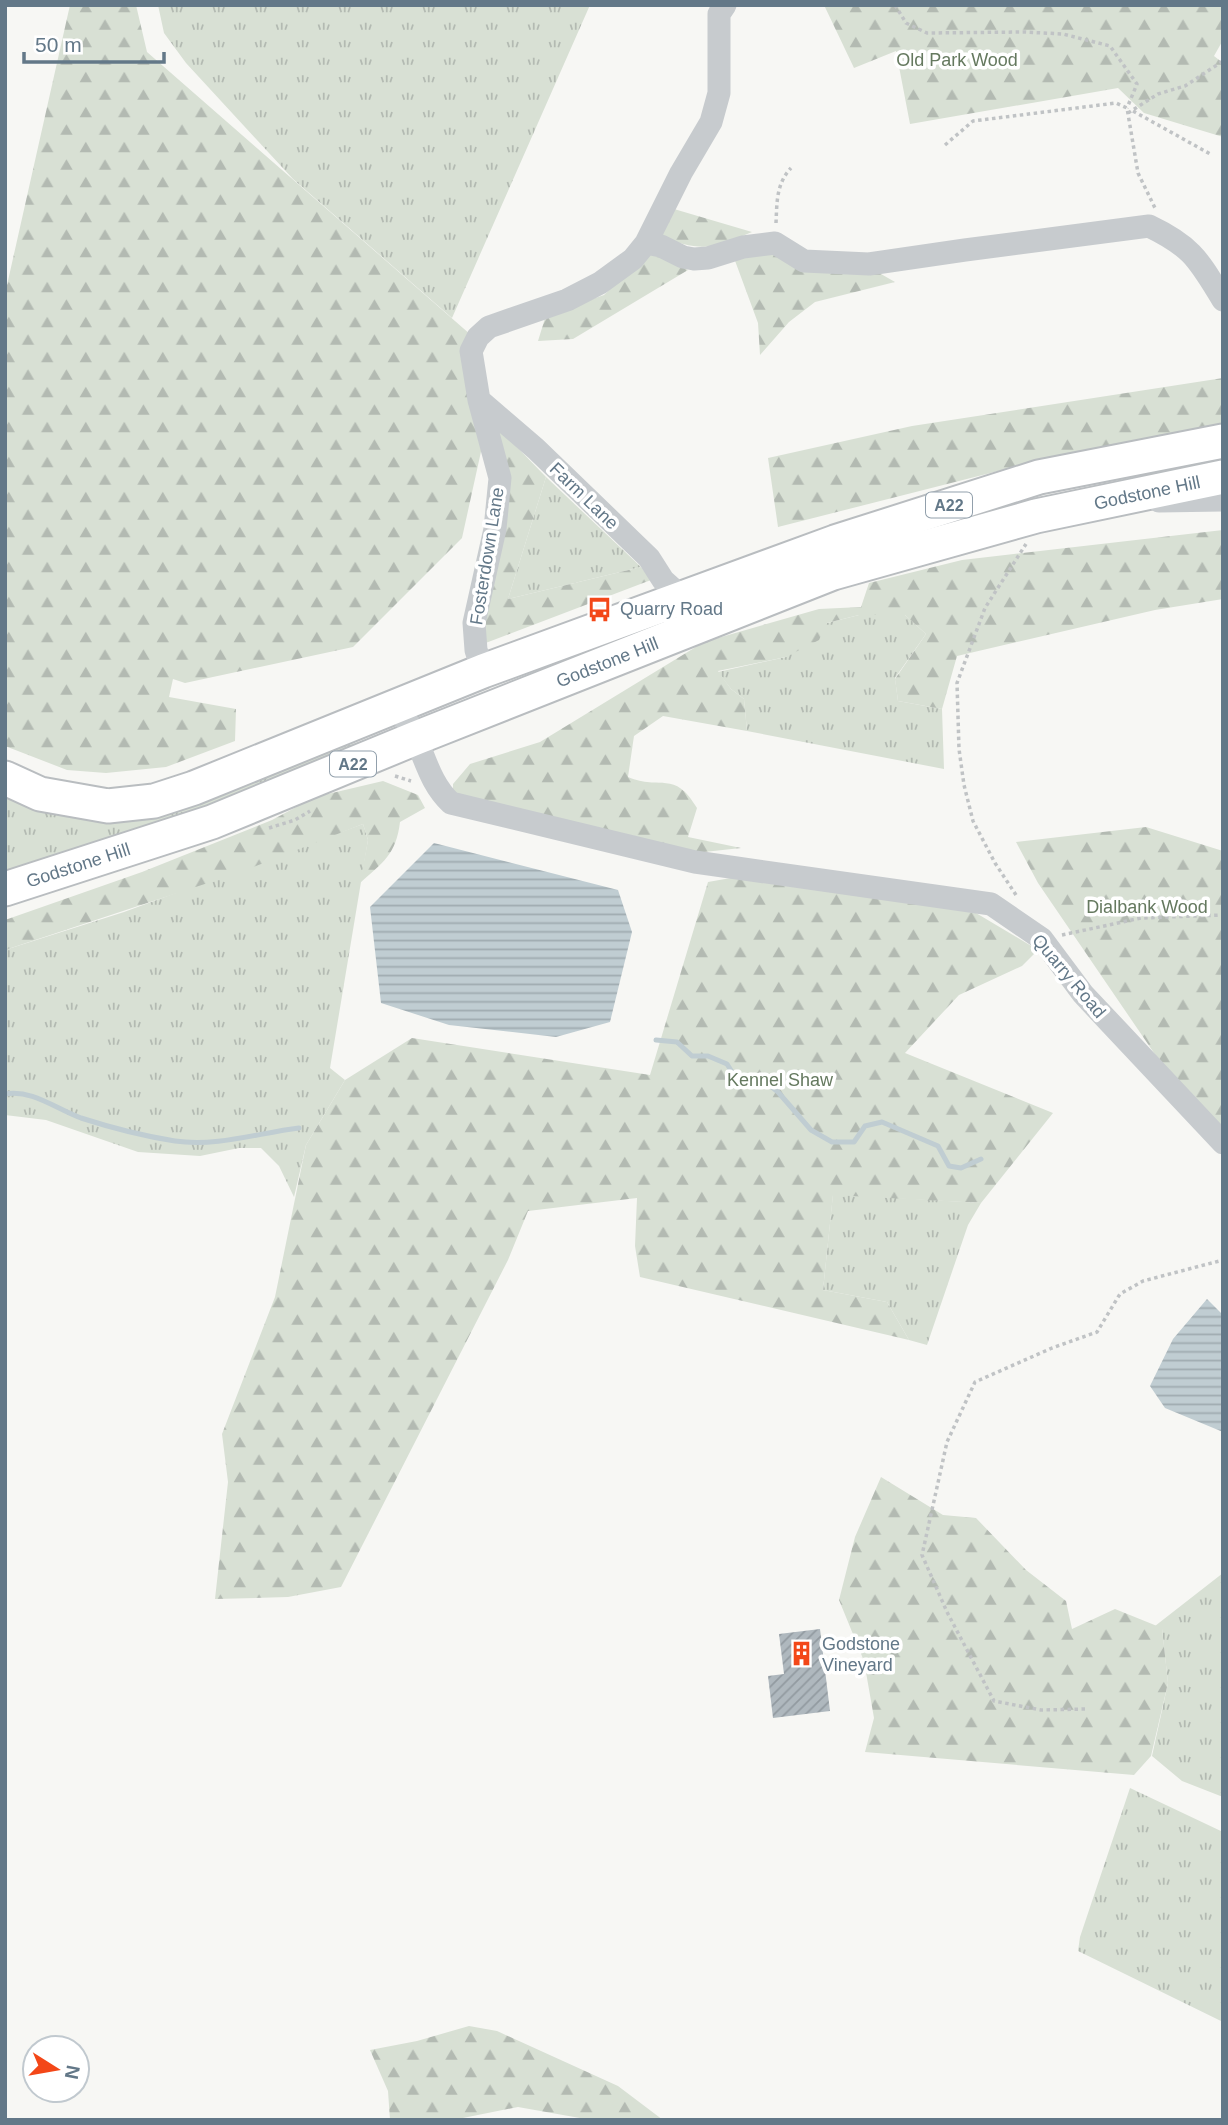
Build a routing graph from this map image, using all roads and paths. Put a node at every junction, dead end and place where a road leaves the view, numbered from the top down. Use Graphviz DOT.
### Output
graph roads {
  1 [pos="725,5"];
  2 [pos="895,5"];
  3 [pos="1223,61"];
  4 [pos="1127,108"];
  5 [pos="1131,112"];
  6 [pos="945,145"];
  7 [pos="1212,155"];
  8 [pos="791,168"];
  9 [pos="1168,235"];
  10 [pos="646,243"];
  11 [pos="775,243"];
  12 [pos="1223,300"];
  13 [pos="479,400"];
  14 [pos="1223,441"];
  15 [pos="1223,477"];
  16 [pos="1123,497"];
  17 [pos="1223,500"];
  18 [pos="1036,516"];
  19 [pos="682,597"];
  20 [pos="483,671"];
  21 [pos="394,706"];
  22 [pos="416,738"];
  23 [pos="5,778"];
  24 [pos="5,889"];
  25 [pos="1022,903"];
  26 [pos="1223,915"];
  27 [pos="1042,939"];
  28 [pos="1223,1143"];
  29 [pos="1223,1260"];
  30 [pos="1085,1709"];
  1 -- 10 [label="street"];
  2 -- 4 [label="path"];
  3 -- 5 [label="path"];
  4 -- 5 [label="path"];
  4 -- 6 [label="path"];
  5 -- 7 [label="path"];
  5 -- 9 [label="path"];
  8 -- 11 [label="path"];
  9 -- 11 [label="street"];
  9 -- 12 [label="street"];
  10 -- 11 [label="street"];
  10 -- 13 [label="street"];
  13 -- 19 [label="street, Farm Lane"];
  13 -- 20 [label="street, Fosterdown Lane"];
  14 -- 19 [label="highway, Godstone Hill / A22"];
  15 -- 16 [label="highway, Godstone Hill / A22"];
  16 -- 17 [label="street"];
  16 -- 18 [label="highway, Godstone Hill / A22"];
  18 -- 22 [label="highway, Godstone Hill / A22"];
  18 -- 25 [label="path"];
  19 -- 20 [label="highway, Godstone Hill / A22"];
  20 -- 21 [label="highway, Godstone Hill / A22"];
  21 -- 22 [label="street, Quarry Road"];
  21 -- 23 [label="highway, Godstone Hill / A22"];
  22 -- 24 [label="highway, Godstone Hill / A22"];
  22 -- 27 [label="street, Quarry Road"];
  26 -- 27 [label="path"];
  27 -- 28 [label="street, Quarry Road"];
  29 -- 30 [label="path"];
}
